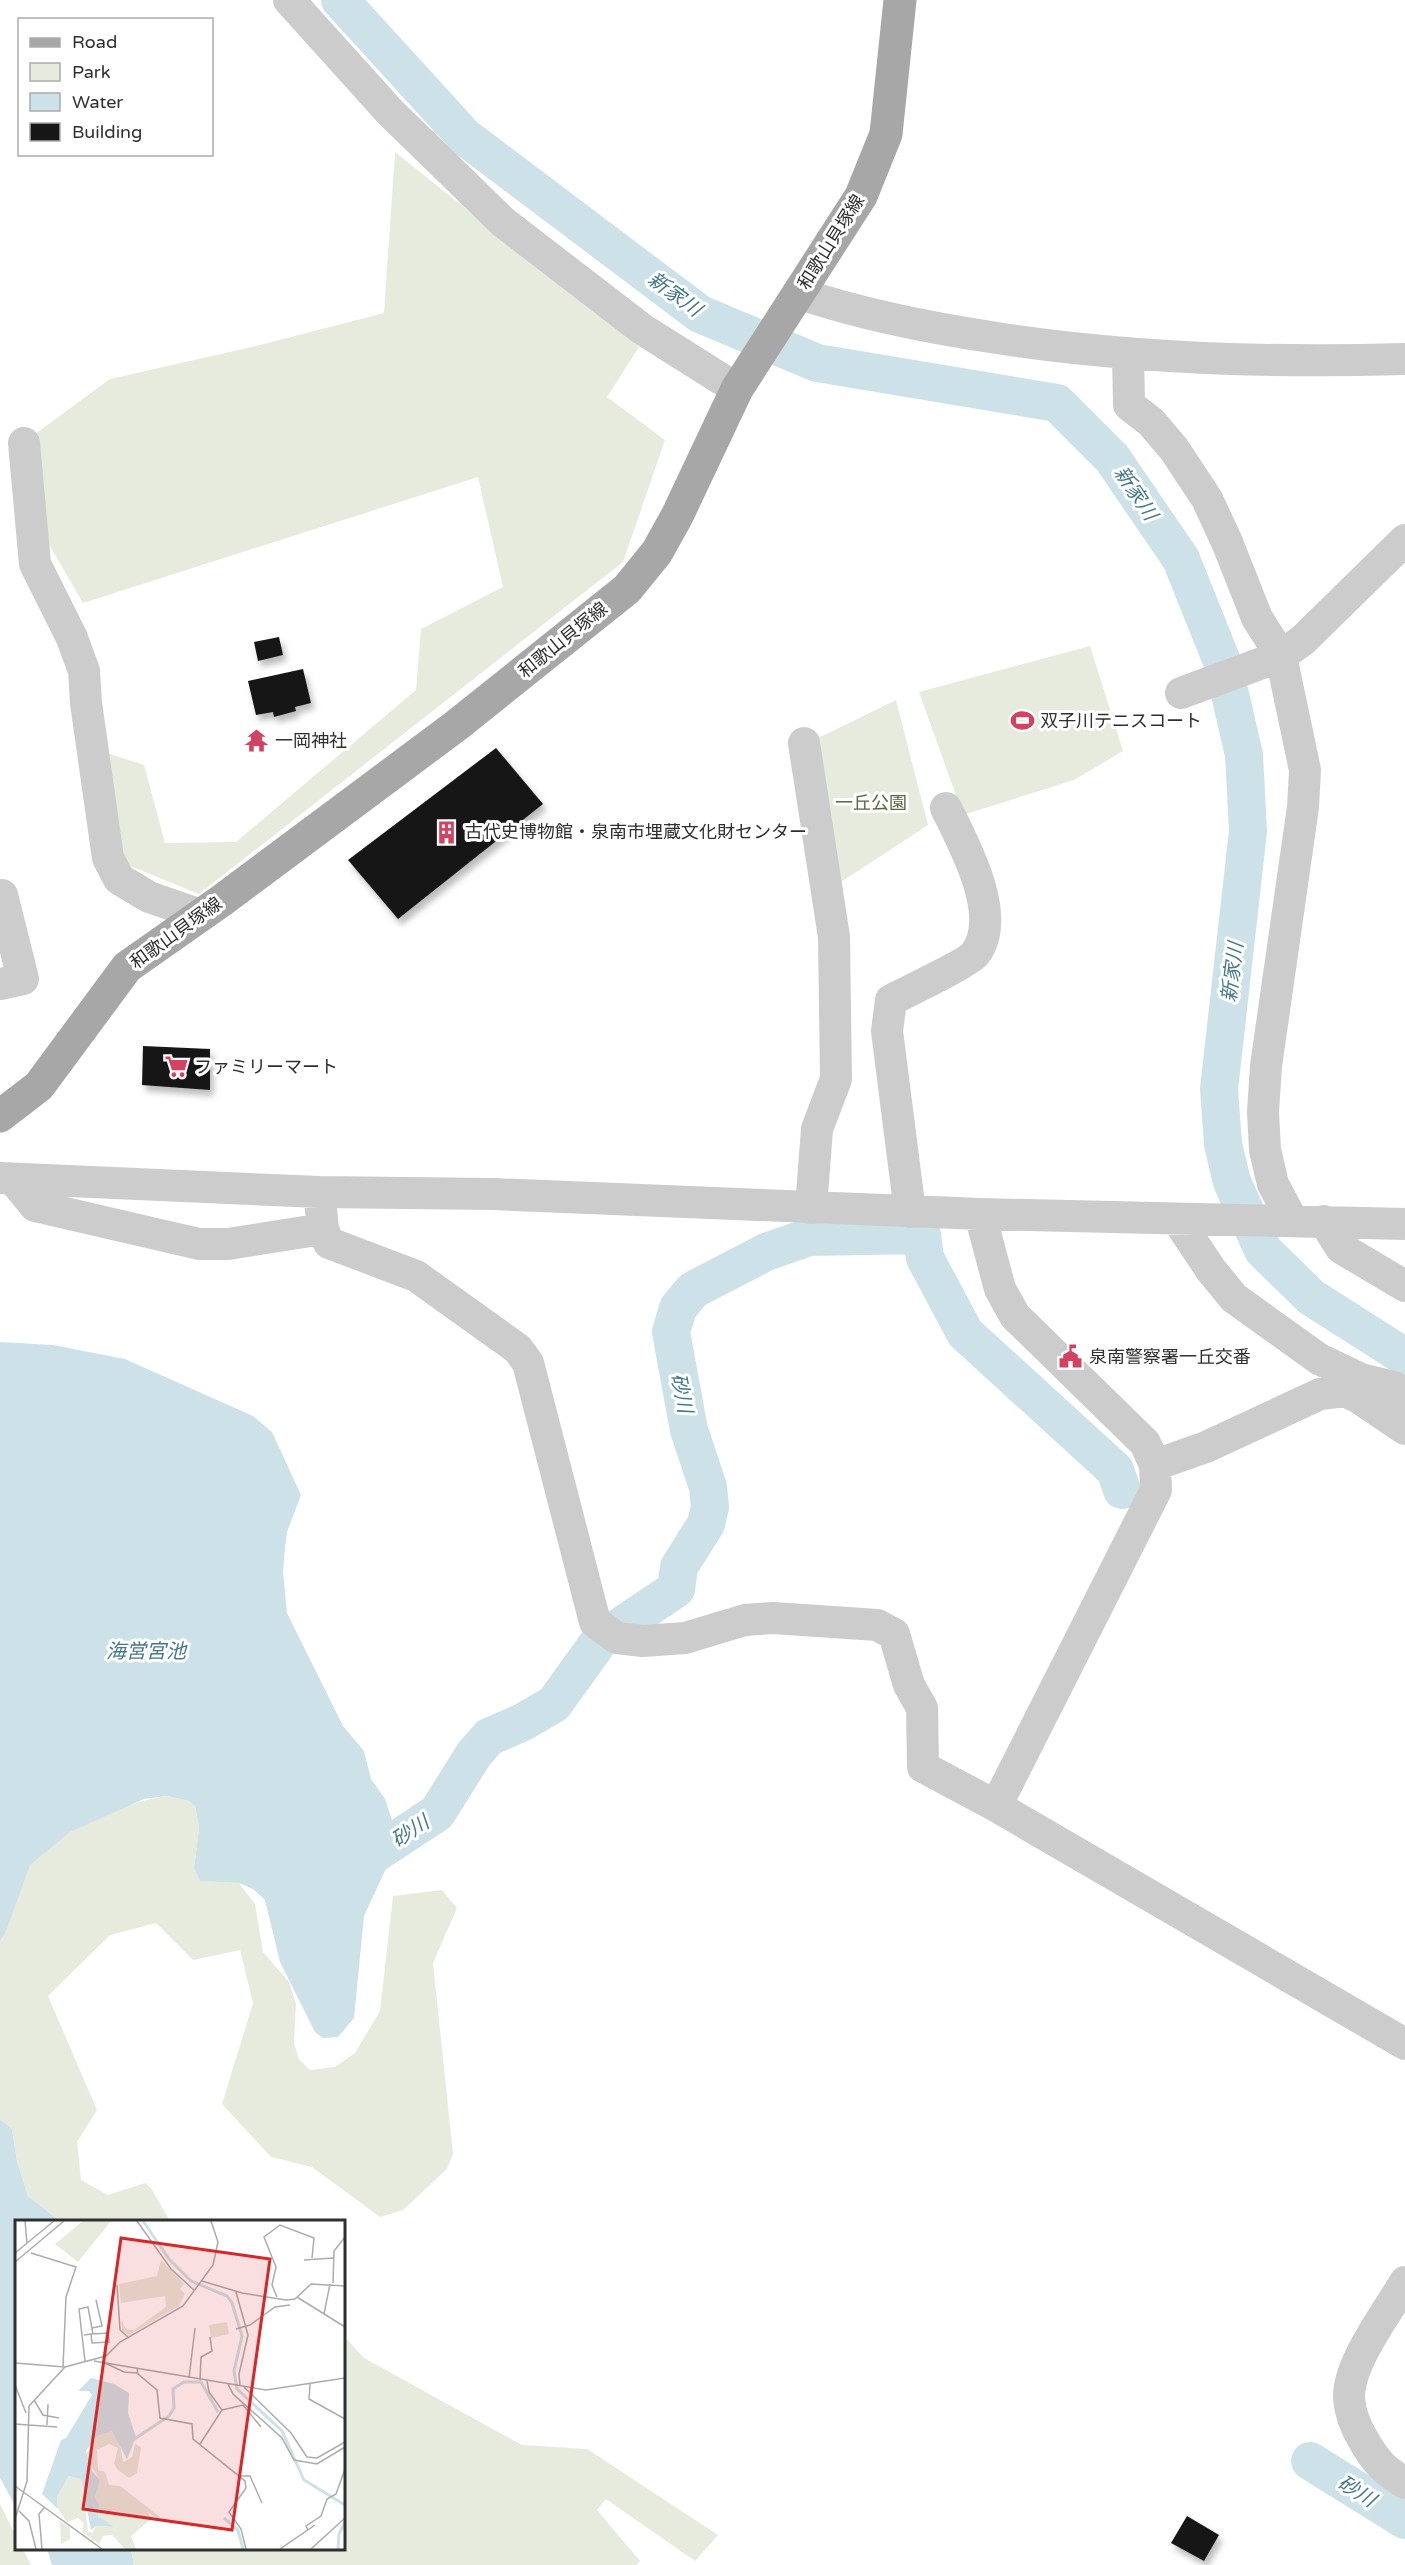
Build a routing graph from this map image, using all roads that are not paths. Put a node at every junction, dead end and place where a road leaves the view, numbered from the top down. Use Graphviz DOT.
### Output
graph roads {
  1 [pos="289,0"];
  2 [pos="900,0"];
  3 [pos="795,297"];
  4 [pos="1128,354"];
  5 [pos="1405,359"];
  6 [pos="742,381"];
  7 [pos="24,442"];
  8 [pos="1405,540"];
  9 [pos="1281,656"];
  10 [pos="1181,693"];
  11 [pos="804,743"];
  12 [pos="946,808"];
  13 [pos="0,895"];
  14 [pos="201,915"];
  15 [pos="0,984"];
  16 [pos="0,1116"];
  17 [pos="6,1179"];
  18 [pos="319,1192"];
  19 [pos="811,1208"];
  20 [pos="910,1212"];
  21 [pos="980,1215"];
  22 [pos="1177,1219"];
  23 [pos="1292,1220"];
  24 [pos="1324,1221"];
  25 [pos="1405,1224"];
  26 [pos="322,1228"];
  27 [pos="1405,1286"];
  28 [pos="1405,1394"];
  29 [pos="1405,1430"];
  30 [pos="1155,1465"];
  31 [pos="996,1806"];
  32 [pos="1405,2044"];
  33 [pos="1405,2282"];
  34 [pos="1405,2483"];
  1 -- 6 [label="street"];
  2 -- 3 [label="main road, 和歌山貝塚線"];
  3 -- 4 [label="street"];
  3 -- 6 [label="main road, 和歌山貝塚線"];
  4 -- 5 [label="street"];
  4 -- 9 [label="street"];
  6 -- 14 [label="main road, 和歌山貝塚線"];
  7 -- 14 [label="street"];
  8 -- 9 [label="street"];
  9 -- 10 [label="street"];
  9 -- 23 [label="street"];
  11 -- 19 [label="street"];
  12 -- 20 [label="street"];
  13 -- 15 [label="street"];
  14 -- 16 [label="main road, 和歌山貝塚線"];
  17 -- 18 [label="street"];
  17 -- 26 [label="street"];
  18 -- 19 [label="street"];
  18 -- 26 [label="street"];
  19 -- 20 [label="street"];
  20 -- 21 [label="street"];
  21 -- 22 [label="street"];
  21 -- 30 [label="street"];
  22 -- 23 [label="street"];
  22 -- 28 [label="street"];
  23 -- 24 [label="street"];
  24 -- 25 [label="street"];
  24 -- 27 [label="street"];
  26 -- 31 [label="street"];
  29 -- 30 [label="street"];
  30 -- 31 [label="street"];
  31 -- 32 [label="street"];
  33 -- 34 [label="street"];
}
